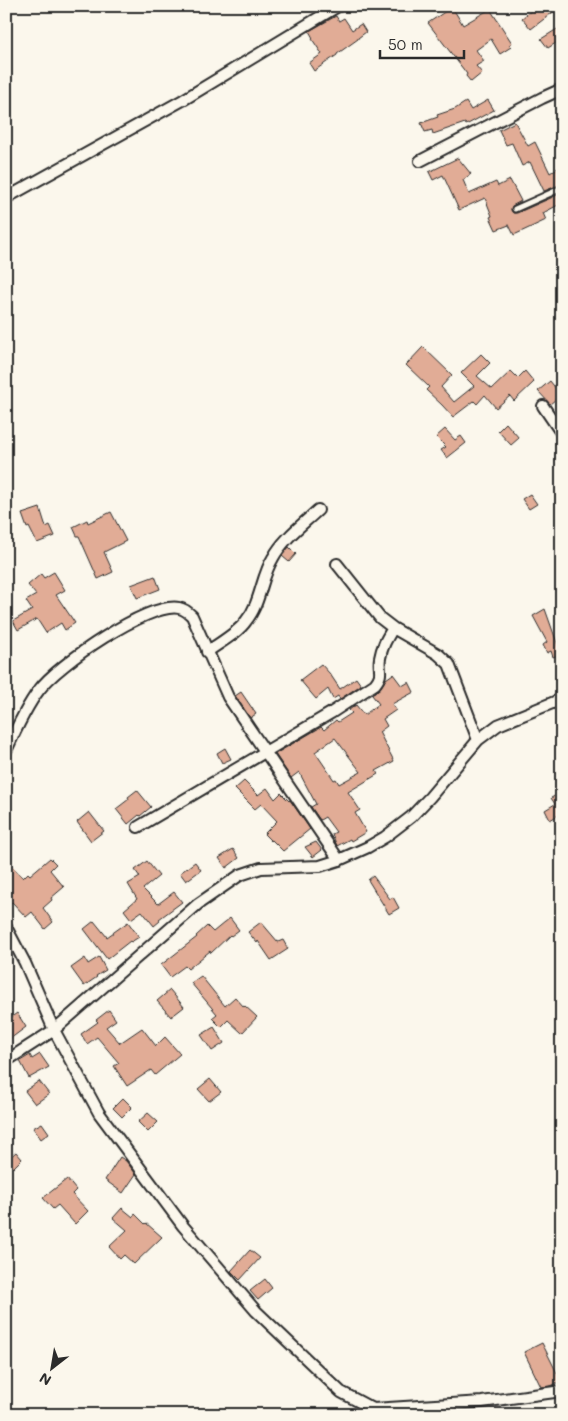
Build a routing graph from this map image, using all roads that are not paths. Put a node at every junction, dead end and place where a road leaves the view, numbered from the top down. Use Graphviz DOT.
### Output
graph roads {
  1 [pos="338,6"];
  2 [pos="562,89"];
  3 [pos="420,161"];
  4 [pos="562,188"];
  5 [pos="6,198"];
  6 [pos="515,209"];
  7 [pos="543,406"];
  8 [pos="562,434"];
  9 [pos="318,510"];
  10 [pos="337,564"];
  11 [pos="393,628"];
  12 [pos="207,652"];
  13 [pos="562,698"];
  14 [pos="478,740"];
  15 [pos="6,751"];
  16 [pos="264,752"];
  17 [pos="138,826"];
  18 [pos="339,860"];
  19 [pos="6,927"];
  20 [pos="54,1030"];
  21 [pos="6,1061"];
  22 [pos="562,1391"];
  23 [pos="373,1409"];
  24 [pos="363,1415"];
  1 -- 5 [label="street"];
  2 -- 3 [label="street"];
  4 -- 6 [label="lane"];
  7 -- 8 [label="street"];
  9 -- 12 [label="street"];
  10 -- 11 [label="street"];
  11 -- 14 [label="street"];
  11 -- 16 [label="street"];
  12 -- 15 [label="street"];
  12 -- 16 [label="street"];
  13 -- 14 [label="street"];
  14 -- 18 [label="street"];
  16 -- 17 [label="street"];
  16 -- 18 [label="street"];
  18 -- 20 [label="street"];
  19 -- 20 [label="street"];
  20 -- 21 [label="street"];
  20 -- 23 [label="street"];
  22 -- 23 [label="street"];
  23 -- 24 [label="street"];
}
